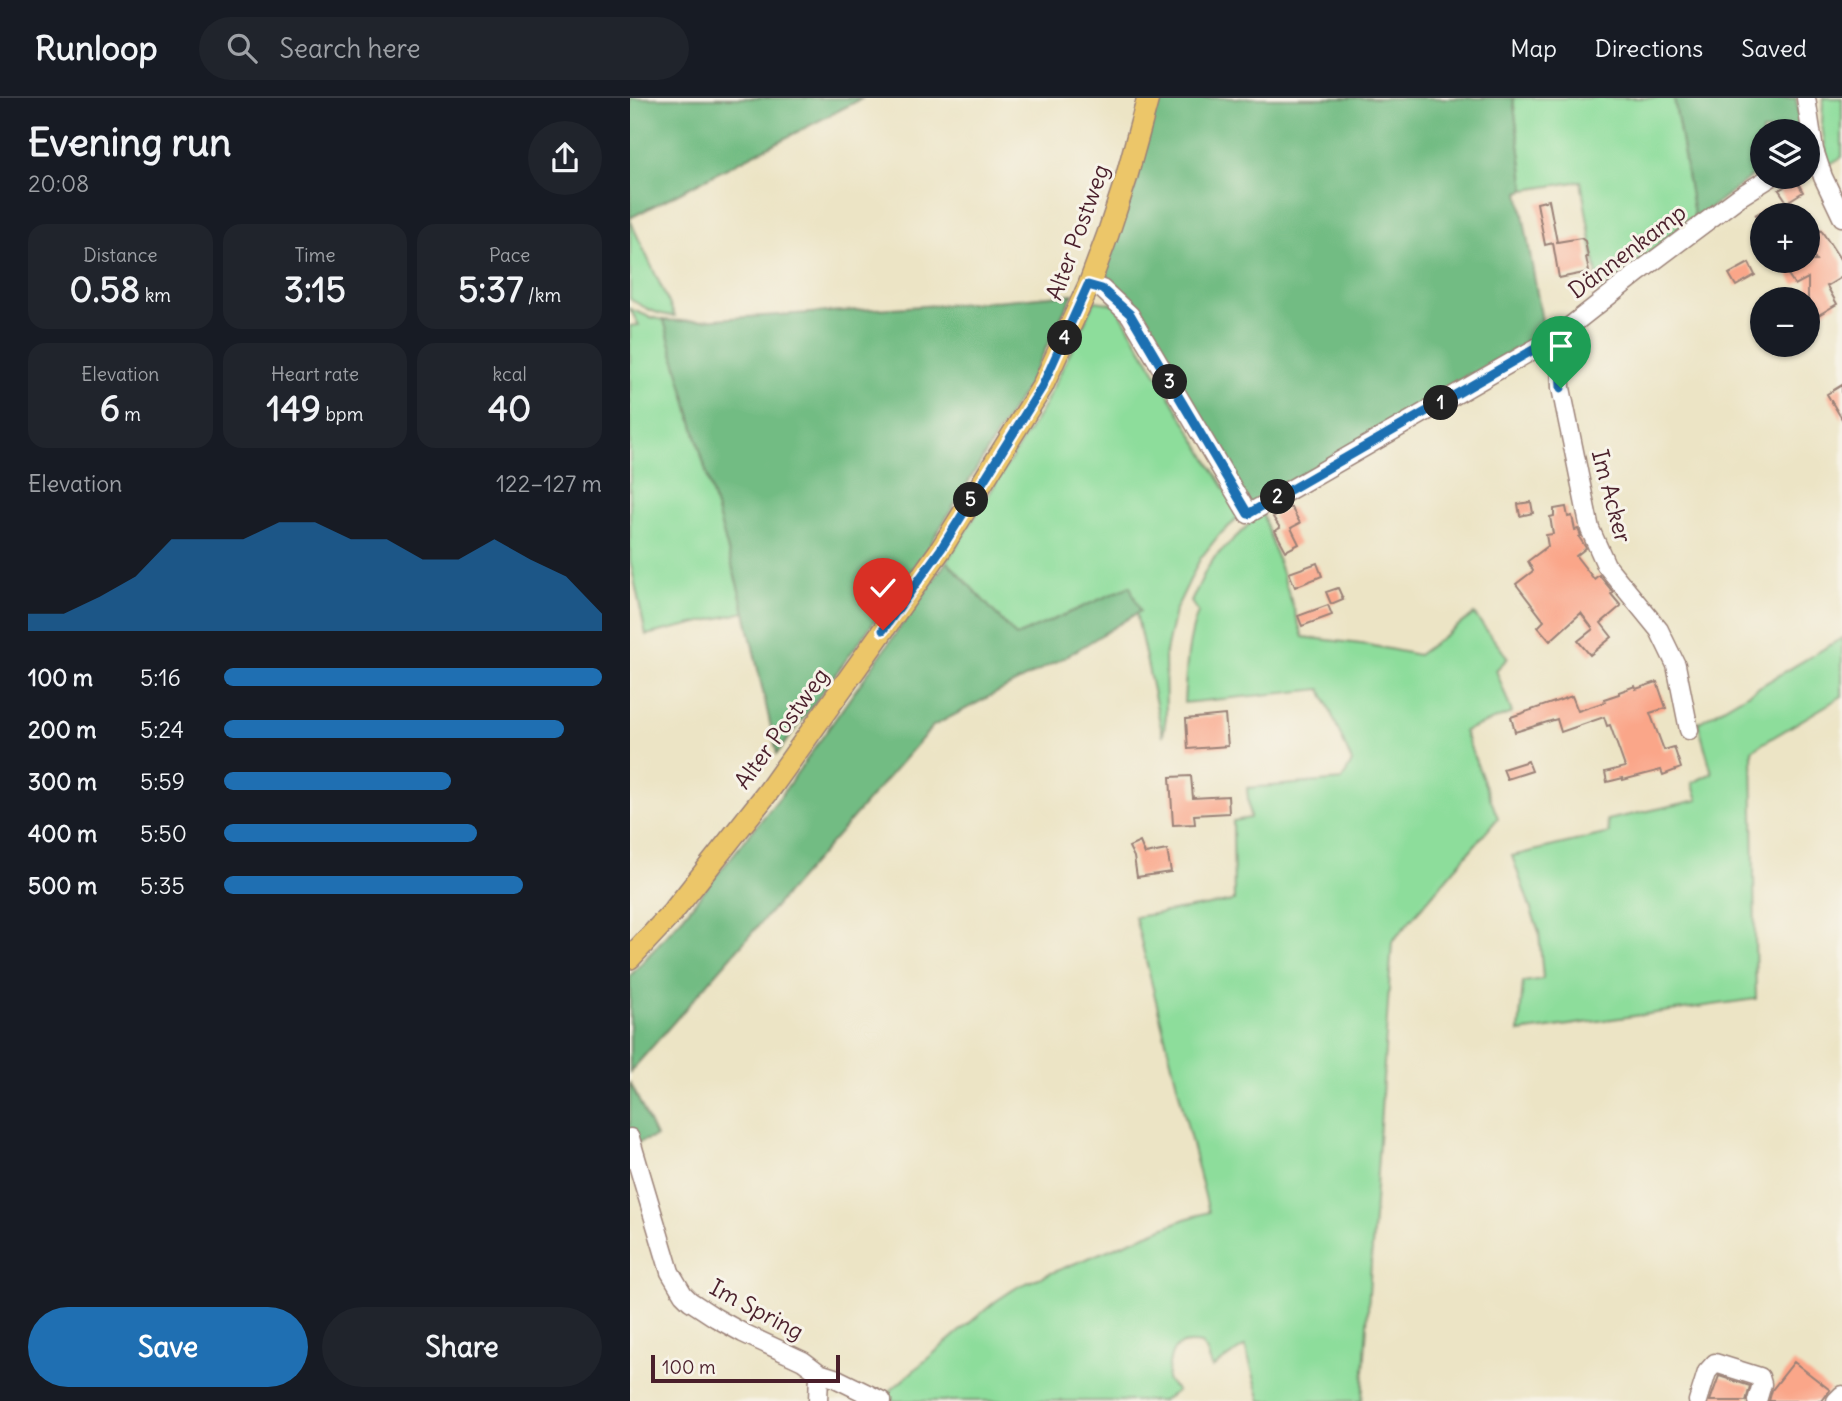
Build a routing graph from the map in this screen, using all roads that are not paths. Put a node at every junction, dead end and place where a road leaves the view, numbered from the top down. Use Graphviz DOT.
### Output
graph roads {
  1 [pos="1148,98"];
  2 [pos="1805,98"];
  3 [pos="1807,119"];
  4 [pos="1820,171"];
  5 [pos="1752,189"];
  6 [pos="1842,217"];
  7 [pos="1088,285"];
  8 [pos="1559,335"];
  9 [pos="1689,730"];
  10 [pos="630,958"];
  11 [pos="630,1138"];
  12 [pos="819,1373"];
  13 [pos="1842,1395"];
  14 [pos="818,1401"];
  15 [pos="882,1401"];
  16 [pos="1698,1401"];
  17 [pos="1757,1401"];
  18 [pos="1836,1401"];
  1 -- 7 [label="main road, Alter Postweg"];
  2 -- 3 [label="street"];
  4 -- 6 [label="street"];
  5 -- 8 [label="street, Dännenkamp"];
  7 -- 8 [label="street, Dännenkamp"];
  7 -- 10 [label="main road, Alter Postweg"];
  8 -- 9 [label="street, Im Acker"];
  11 -- 12 [label="street, Im Spring"];
  12 -- 14 [label="street"];
  12 -- 15 [label="street, Im Spring"];
  13 -- 18 [label="street"];
  16 -- 17 [label="street"];
}
